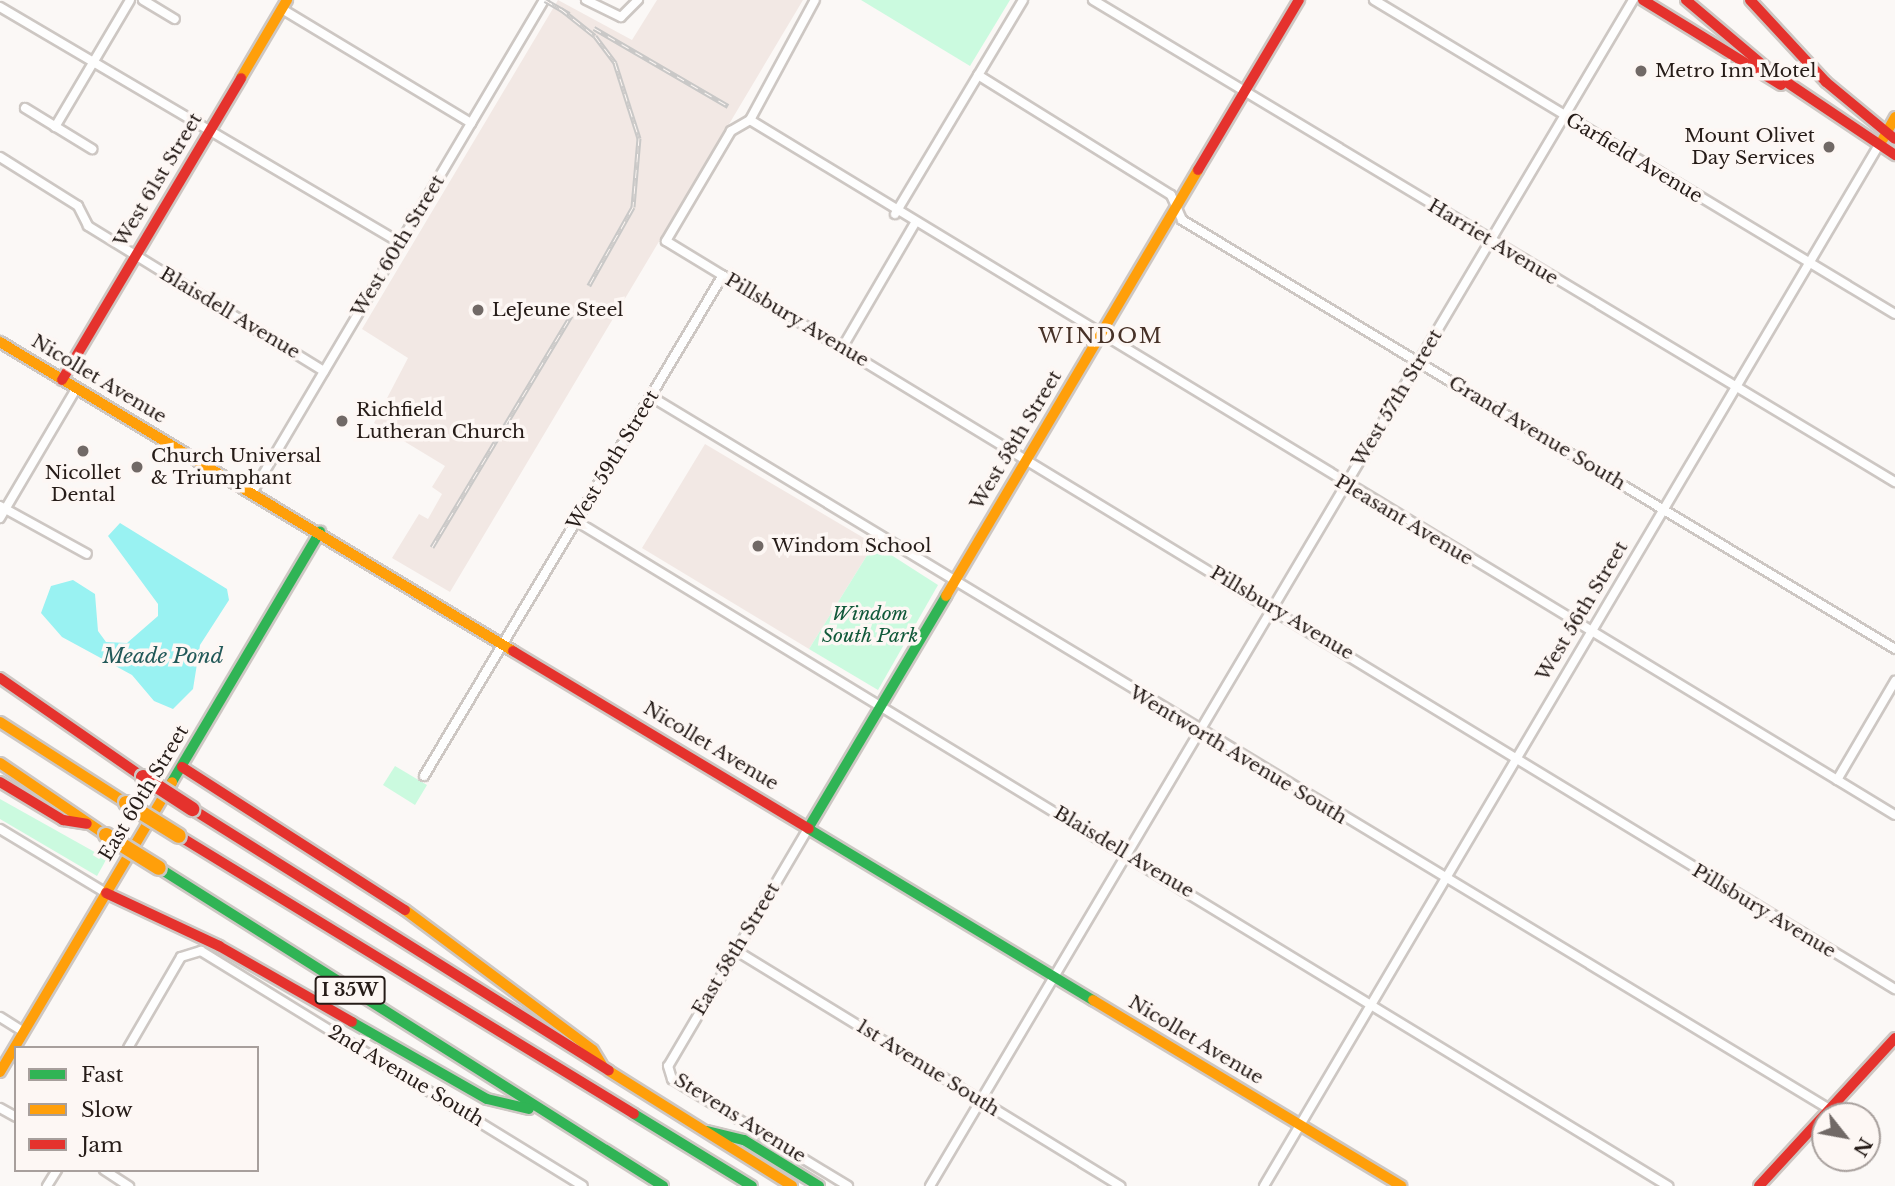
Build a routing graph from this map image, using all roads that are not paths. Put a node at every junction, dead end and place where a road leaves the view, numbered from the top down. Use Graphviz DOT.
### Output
graph roads {
  1 [pos="130,0"];
  2 [pos="143,0"];
  3 [pos="544,0"];
  4 [pos="586,0"];
  5 [pos="638,0"];
  6 [pos="814,0"];
  7 [pos="1023,0"];
  8 [pos="1093,0"];
  9 [pos="1299,0"];
  10 [pos="1374,0"];
  11 [pos="1633,0"];
  12 [pos="1643,0"];
  13 [pos="1686,0"];
  14 [pos="1750,0"];
  15 [pos="283,3"];
  16 [pos="0,7"];
  17 [pos="175,19"];
  18 [pos="93,63"];
  19 [pos="978,75"];
  20 [pos="1243,93"];
  21 [pos="1818,104"];
  22 [pos="25,108"];
  23 [pos="1563,116"];
  24 [pos="1895,117"];
  25 [pos="750,120"];
  26 [pos="471,123"];
  27 [pos="55,127"];
  28 [pos="209,132"];
  29 [pos="1887,139"];
  30 [pos="92,149"];
  31 [pos="1895,155"];
  32 [pos="0,157"];
  33 [pos="1176,205"];
  34 [pos="895,214"];
  35 [pos="914,225"];
  36 [pos="1490,240"];
  37 [pos="400,243"];
  38 [pos="135,256"];
  39 [pos="1810,262"];
  40 [pos="723,275"];
  41 [pos="1895,314"];
  42 [pos="1101,336"];
  43 [pos="0,342"];
  44 [pos="842,348"];
  45 [pos="1418,362"];
  46 [pos="324,371"];
  47 [pos="62,380"];
  48 [pos="1737,386"];
  49 [pos="76,388"];
  50 [pos="650,396"];
  51 [pos="1027,459"];
  52 [pos="1895,482"];
  53 [pos="1346,485"];
  54 [pos="252,493"];
  55 [pos="3,507"];
  56 [pos="1665,509"];
  57 [pos="0,517"];
  58 [pos="576,521"];
  59 [pos="320,532"];
  60 [pos="88,554"];
  61 [pos="954,582"];
  62 [pos="1273,607"];
  63 [pos="1592,632"];
  64 [pos="503,644"];
  65 [pos="1895,649"];
  66 [pos="0,670"];
  67 [pos="0,678"];
  68 [pos="1895,681"];
  69 [pos="22,691"];
  70 [pos="881,705"];
  71 [pos="0,722"];
  72 [pos="1198,732"];
  73 [pos="1518,758"];
  74 [pos="0,763"];
  75 [pos="182,767"];
  76 [pos="424,776"];
  77 [pos="1837,780"];
  78 [pos="0,782"];
  79 [pos="1895,815"];
  80 [pos="89,825"];
  81 [pos="808,827"];
  82 [pos="0,829"];
  83 [pos="1127,854"];
  84 [pos="1446,880"];
  85 [pos="106,893"];
  86 [pos="736,950"];
  87 [pos="1055,977"];
  88 [pos="1895,989"];
  89 [pos="1374,1003"];
  90 [pos="0,1017"];
  91 [pos="24,1032"];
  92 [pos="1895,1038"];
  93 [pos="16,1046"];
  94 [pos="129,1046"];
  95 [pos="14,1049"];
  96 [pos="605,1070"];
  97 [pos="0,1072"];
  98 [pos="669,1072"];
  99 [pos="980,1100"];
  100 [pos="1817,1102"];
  101 [pos="1836,1102"];
  102 [pos="540,1112"];
  103 [pos="1301,1126"];
  104 [pos="1811,1129"];
  105 [pos="702,1130"];
  106 [pos="107,1172"];
  107 [pos="129,1186"];
  108 [pos="583,1186"];
  109 [pos="663,1186"];
  110 [pos="752,1186"];
  111 [pos="792,1186"];
  112 [pos="820,1186"];
  113 [pos="848,1186"];
  114 [pos="930,1186"];
  115 [pos="1120,1186"];
  116 [pos="1264,1186"];
  117 [pos="1401,1186"];
  118 [pos="1668,1186"];
  119 [pos="1759,1186"];
  1 -- 18 [label="street"];
  2 -- 17 [label="street"];
  3 -- 26 [label="street, West 60th Street"];
  4 -- 5 [label="street"];
  6 -- 25 [label="street"];
  7 -- 19 [label="street"];
  8 -- 20 [label="street, Harriet Avenue"];
  9 -- 20 [label="main road, West 58th Street"];
  10 -- 23 [label="street, Garfield Avenue"];
  11 -- 23 [label="street, West 57th Street"];
  12 -- 21 [label="main road"];
  13 -- 21 [label="main road"];
  14 -- 29 [label="main road"];
  15 -- 26 [label="street"];
  15 -- 28 [label="main road, West 61st Street"];
  16 -- 18 [label="street"];
  18 -- 27 [label="street"];
  18 -- 28 [label="street"];
  19 -- 33 [label="street, Grand Avenue South"];
  19 -- 34 [label="street"];
  20 -- 33 [label="main road, West 58th Street"];
  20 -- 36 [label="street, Harriet Avenue"];
  21 -- 29 [label="main road"];
  22 -- 27 [label="street"];
  23 -- 36 [label="street, West 57th Street"];
  23 -- 39 [label="street, Garfield Avenue"];
  24 -- 29 [label="main road, West 56th Street"];
  25 -- 34 [label="street"];
  25 -- 40 [label="street, Pillsbury Avenue"];
  26 -- 37 [label="street, West 60th Street"];
  27 -- 30 [label="street"];
  28 -- 37 [label="street"];
  28 -- 38 [label="main road, West 61st Street"];
  29 -- 31 [label="main road"];
  29 -- 39 [label="street, West 56th Street"];
  32 -- 38 [label="street, Blaisdell Avenue"];
  33 -- 42 [label="main road, West 58th Street"];
  33 -- 45 [label="street, Grand Avenue South"];
  34 -- 35 [label="street, Pleasant Avenue"];
  35 -- 42 [label="street, Pleasant Avenue"];
  35 -- 44 [label="street"];
  36 -- 45 [label="street, West 57th Street"];
  36 -- 48 [label="street, Harriet Avenue"];
  37 -- 46 [label="street, West 60th Street"];
  38 -- 46 [label="street, Blaisdell Avenue"];
  38 -- 47 [label="main road, West 61st Street"];
  39 -- 41 [label="street, Garfield Avenue"];
  39 -- 48 [label="street, West 56th Street"];
  40 -- 44 [label="street, Pillsbury Avenue"];
  40 -- 50 [label="street, West 59th Street"];
  42 -- 51 [label="main road, West 58th Street"];
  42 -- 53 [label="street, Pleasant Avenue"];
  43 -- 47 [label="main road, Nicollet Avenue"];
  44 -- 51 [label="street, Pillsbury Avenue"];
  45 -- 53 [label="street, West 57th Street"];
  45 -- 56 [label="street, Grand Avenue South"];
  46 -- 54 [label="street, West 60th Street"];
  47 -- 49 [label="main road, Nicollet Avenue"];
  48 -- 52 [label="street, Harriet Avenue"];
  48 -- 56 [label="street, West 56th Street"];
  49 -- 54 [label="main road, Nicollet Avenue"];
  49 -- 55 [label="street"];
  50 -- 58 [label="street, West 59th Street"];
  50 -- 61 [label="street, Wentworth Avenue South"];
  51 -- 61 [label="main road, West 58th Street"];
  51 -- 62 [label="street, Pillsbury Avenue"];
  53 -- 62 [label="street, West 57th Street"];
  53 -- 63 [label="street, Pleasant Avenue"];
  54 -- 59 [label="main road, Nicollet Avenue"];
  55 -- 57 [label="street"];
  55 -- 60 [label="street"];
  56 -- 63 [label="street, West 56th Street"];
  56 -- 65 [label="street, Grand Avenue South"];
  58 -- 64 [label="street, West 59th Street"];
  58 -- 70 [label="street, Blaisdell Avenue"];
  59 -- 64 [label="main road, Nicollet Avenue"];
  59 -- 75 [label="main road, East 60th Street"];
  61 -- 70 [label="main road, West 58th Street"];
  61 -- 72 [label="street, Wentworth Avenue South"];
  62 -- 72 [label="street, West 57th Street"];
  62 -- 73 [label="street, Pillsbury Avenue"];
  63 -- 73 [label="street, West 56th Street"];
  63 -- 77 [label="street, Pleasant Avenue"];
  64 -- 76 [label="street, West 59th Street"];
  64 -- 81 [label="main road, Nicollet Avenue"];
  66 -- 69 [label="main road"];
  67 -- 69 [label="main road"];
  68 -- 77 [label="street"];
  69 -- 96 [label="main road, bridge"];
  70 -- 81 [label="main road, West 58th Street"];
  70 -- 83 [label="street, Blaisdell Avenue"];
  71 -- 110 [label="main road, I 35W, bridge"];
  72 -- 83 [label="street, West 57th Street"];
  72 -- 84 [label="street, Wentworth Avenue South"];
  73 -- 84 [label="street, West 56th Street"];
  73 -- 88 [label="street, Pillsbury Avenue"];
  74 -- 80 [label="main road, I 35W"];
  75 -- 85 [label="main road, East 60th Street"];
  75 -- 96 [label="main road"];
  77 -- 79 [label="street, Pleasant Avenue"];
  78 -- 80 [label="main road"];
  80 -- 102 [label="main road, I 35W, bridge"];
  81 -- 86 [label="street, East 58th Street"];
  81 -- 87 [label="main road, Nicollet Avenue"];
  82 -- 85 [label="street"];
  83 -- 87 [label="street, West 57th Street"];
  83 -- 89 [label="street, Blaisdell Avenue"];
  84 -- 89 [label="street, West 56th Street"];
  84 -- 100 [label="street, Wentworth Avenue South"];
  85 -- 91 [label="main road, East 60th Street"];
  85 -- 102 [label="main road"];
  86 -- 98 [label="street, East 58th Street"];
  86 -- 99 [label="street, 1st Avenue South"];
  87 -- 99 [label="street, West 57th Street"];
  87 -- 103 [label="main road, Nicollet Avenue"];
  89 -- 103 [label="street, West 56th Street"];
  89 -- 118 [label="street, Blaisdell Avenue"];
  90 -- 91 [label="street"];
  91 -- 93 [label="main road, East 60th Street"];
  92 -- 101 [label="main road"];
  94 -- 108 [label="street, 2nd Avenue South"];
  95 -- 97 [label="main road, East 60th Street"];
  96 -- 105 [label="main road"];
  98 -- 113 [label="street, Stevens Avenue"];
  99 -- 114 [label="street, West 57th Street"];
  99 -- 115 [label="street, 1st Avenue South"];
  102 -- 109 [label="main road, I 35W"];
  103 -- 116 [label="street, West 56th Street"];
  103 -- 117 [label="main road, Nicollet Avenue"];
  104 -- 119 [label="main road"];
  105 -- 111 [label="main road"];
  105 -- 112 [label="main road"];
  106 -- 107 [label="street"];
}
